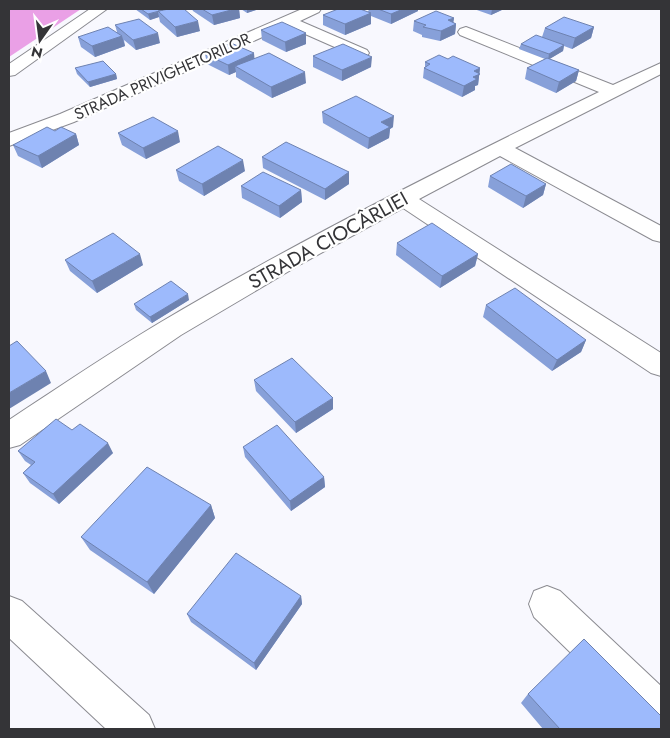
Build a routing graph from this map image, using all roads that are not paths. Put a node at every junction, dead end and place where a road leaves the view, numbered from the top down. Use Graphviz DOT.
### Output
graph roads {
  1 [pos="100,9"];
  2 [pos="314,9"];
  3 [pos="288,21"];
  4 [pos="466,32"];
  5 [pos="361,53"];
  6 [pos="661,68"];
  7 [pos="9,71"];
  8 [pos="613,91"];
  9 [pos="9,140"];
  10 [pos="502,149"];
  11 [pos="403,198"];
  12 [pos="661,235"];
  13 [pos="661,366"];
  14 [pos="9,436"];
  15 [pos="547,604"];
  16 [pos="9,614"];
  17 [pos="661,713"];
  18 [pos="135,729"];
  1 -- 7 [label="street"];
  2 -- 3 [label="street, STRADA PRIVIGHETORILOR"];
  3 -- 5 [label="street"];
  3 -- 9 [label="street, STRADA PRIVIGHETORILOR"];
  4 -- 8 [label="street"];
  6 -- 8 [label="street, STRADA CIOCÂRLIEI"];
  8 -- 10 [label="street, STRADA CIOCÂRLIEI"];
  10 -- 11 [label="street, STRADA CIOCÂRLIEI"];
  10 -- 12 [label="street"];
  11 -- 13 [label="street"];
  11 -- 14 [label="street, STRADA CIOCÂRLIEI"];
  15 -- 17 [label="street"];
  16 -- 18 [label="street"];
}
